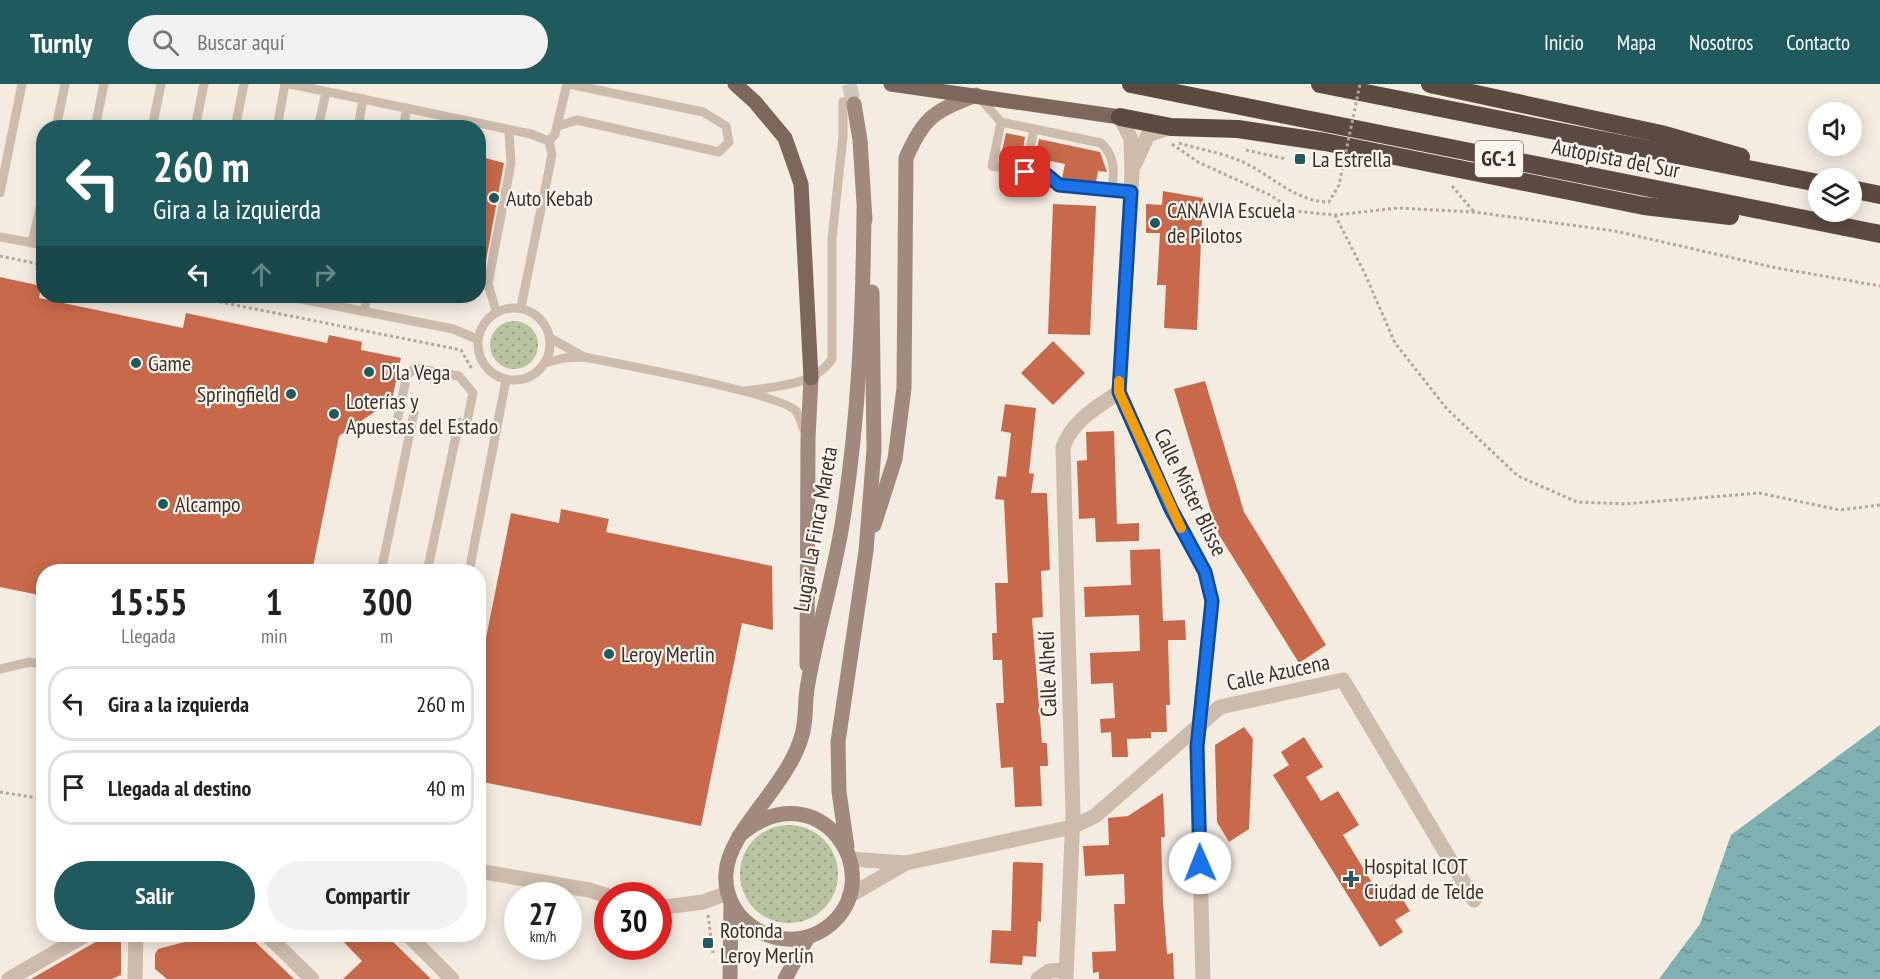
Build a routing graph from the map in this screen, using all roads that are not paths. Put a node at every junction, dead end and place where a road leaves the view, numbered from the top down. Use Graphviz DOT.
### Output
graph roads {
  1 [pos="22,84"];
  2 [pos="65,84"];
  3 [pos="104,84"];
  4 [pos="161,84"];
  5 [pos="204,84"];
  6 [pos="244,84"];
  7 [pos="287,84"];
  8 [pos="568,84"];
  9 [pos="735,84"];
  10 [pos="891,84"];
  11 [pos="1131,84"];
  12 [pos="1320,84"];
  13 [pos="1430,84"];
  14 [pos="326,92"];
  15 [pos="976,95"];
  16 [pos="363,99"];
  17 [pos="848,103"];
  18 [pos="407,108"];
  19 [pos="1120,117"];
  20 [pos="58,120"];
  21 [pos="97,120"];
  22 [pos="154,120"];
  23 [pos="197,120"];
  24 [pos="237,120"];
  25 [pos="279,120"];
  26 [pos="320,120"];
  27 [pos="359,120"];
  28 [pos="405,120"];
  29 [pos="463,120"];
  30 [pos="1001,122"];
  31 [pos="486,125"];
  32 [pos="558,126"];
  33 [pos="1034,129"];
  34 [pos="510,130"];
  35 [pos="1174,138"];
  36 [pos="549,141"];
  37 [pos="1025,172"];
  38 [pos="1132,172"];
  39 [pos="1808,178"];
  40 [pos="1808,179"];
  41 [pos="1112,191"];
  42 [pos="0,192"];
  43 [pos="1131,192"];
  44 [pos="864,210"];
  45 [pos="36,225"];
  46 [pos="1873,233"];
  47 [pos="0,237"];
  48 [pos="32,243"];
  49 [pos="36,244"];
  50 [pos="336,303"];
  51 [pos="366,303"];
  52 [pos="521,307"];
  53 [pos="496,311"];
  54 [pos="364,312"];
  55 [pos="550,338"];
  56 [pos="477,339"];
  57 [pos="584,357"];
  58 [pos="545,363"];
  59 [pos="811,378"];
  60 [pos="506,380"];
  61 [pos="746,391"];
  62 [pos="1119,392"];
  63 [pos="414,413"];
  64 [pos="398,417"];
  65 [pos="808,439"];
  66 [pos="866,551"];
  67 [pos="383,564"];
  68 [pos="430,564"];
  69 [pos="471,564"];
  70 [pos="36,663"];
  71 [pos="0,669"];
  72 [pos="807,689"];
  73 [pos="1202,721"];
  74 [pos="1072,826"];
  75 [pos="739,836"];
  76 [pos="849,856"];
  77 [pos="906,863"];
  78 [pos="486,872"];
  79 [pos="594,891"];
  80 [pos="849,896"];
  81 [pos="729,898"];
  82 [pos="1474,900"];
  83 [pos="672,906"];
  84 [pos="808,937"];
  85 [pos="73,942"];
  86 [pos="136,942"];
  87 [pos="274,942"];
  88 [pos="415,942"];
  89 [pos="1066,975"];
  90 [pos="9,979"];
  91 [pos="135,979"];
  92 [pos="312,979"];
  93 [pos="452,979"];
  94 [pos="730,979"];
  95 [pos="785,979"];
  96 [pos="1038,979"];
  97 [pos="1203,979"];
  1 -- 42 [label="lane"];
  2 -- 20 [label="lane"];
  3 -- 21 [label="lane"];
  4 -- 22 [label="lane"];
  5 -- 23 [label="lane"];
  6 -- 24 [label="lane"];
  7 -- 14 [label="lane"];
  7 -- 25 [label="lane"];
  8 -- 32 [label="lane"];
  8 -- 32 [label="lane"];
  9 -- 59 [label="main road"];
  10 -- 15 [label="main road"];
  11 -- 46 [label="highway, Autopista del Sur / GC-1"];
  12 -- 40 [label="highway, Autopista del Sur / GC-1"];
  13 -- 39 [label="highway"];
  14 -- 16 [label="lane"];
  14 -- 26 [label="lane"];
  15 -- 19 [label="main road"];
  15 -- 30 [label="lane"];
  15 -- 66 [label="street"];
  16 -- 18 [label="lane"];
  16 -- 27 [label="lane"];
  17 -- 44 [label="street, Lugar La Finca Mareta"];
  17 -- 59 [label="lane"];
  18 -- 28 [label="lane"];
  18 -- 29 [label="lane"];
  19 -- 35 [label="highway"];
  19 -- 38 [label="street, Calle Mister Blisse"];
  30 -- 33 [label="lane"];
  30 -- 37 [label="lane"];
  31 -- 34 [label="lane"];
  32 -- 36 [label="lane"];
  33 -- 37 [label="lane"];
  33 -- 41 [label="lane"];
  34 -- 36 [label="lane"];
  34 -- 53 [label="lane"];
  35 -- 38 [label="street, Calle Mister Blisse"];
  35 -- 46 [label="highway"];
  36 -- 52 [label="lane"];
  37 -- 41 [label="lane"];
  38 -- 43 [label="street, Calle Mister Blisse"];
  41 -- 43 [label="lane"];
  43 -- 62 [label="street, Calle Mister Blisse"];
  44 -- 66 [label="street, Lugar La Finca Mareta"];
  44 -- 72 [label="street, Lugar La Finca Mareta"];
  45 -- 48 [label="lane"];
  47 -- 48 [label="lane"];
  48 -- 49 [label="lane"];
  50 -- 54 [label="lane"];
  51 -- 54 [label="lane"];
  52 -- 53 [label="lane"];
  52 -- 55 [label="lane"];
  53 -- 56 [label="lane"];
  54 -- 56 [label="lane"];
  55 -- 57 [label="lane"];
  55 -- 58 [label="lane"];
  56 -- 60 [label="lane"];
  57 -- 58 [label="lane"];
  57 -- 61 [label="lane"];
  58 -- 60 [label="lane"];
  59 -- 61 [label="lane"];
  59 -- 65 [label="street"];
  60 -- 69 [label="lane"];
  61 -- 65 [label="lane"];
  62 -- 73 [label="street, Calle Mister Blisse"];
  62 -- 74 [label="street, Calle Alhelí"];
  63 -- 67 [label="lane"];
  64 -- 68 [label="lane"];
  65 -- 72 [label="street"];
  66 -- 76 [label="street, Lugar La Finca Mareta"];
  70 -- 71 [label="lane"];
  72 -- 75 [label="street, Lugar La Finca Mareta"];
  73 -- 74 [label="street, Calle Azucena"];
  73 -- 82 [label="street, Calle Azucena"];
  73 -- 97 [label="street, Calle Mister Blisse"];
  74 -- 77 [label="street, Calle Azucena"];
  74 -- 89 [label="street, Calle Alhelí"];
  75 -- 76 [label="street"];
  75 -- 81 [label="street, Lugar La Finca Mareta"];
  76 -- 77 [label="street, Calle Azucena"];
  76 -- 80 [label="street, Lugar La Finca Mareta"];
  77 -- 80 [label="street, Calle Azucena"];
  78 -- 79 [label="street"];
  80 -- 84 [label="street, Lugar La Finca Mareta"];
  81 -- 83 [label="street"];
  81 -- 84 [label="street"];
  81 -- 94 [label="street, Lugar La Finca Mareta"];
  84 -- 95 [label="street, Lugar La Finca Mareta"];
  85 -- 90 [label="street"];
  86 -- 91 [label="street"];
  87 -- 92 [label="street"];
  88 -- 93 [label="street"];
  89 -- 96 [label="street"];
}
